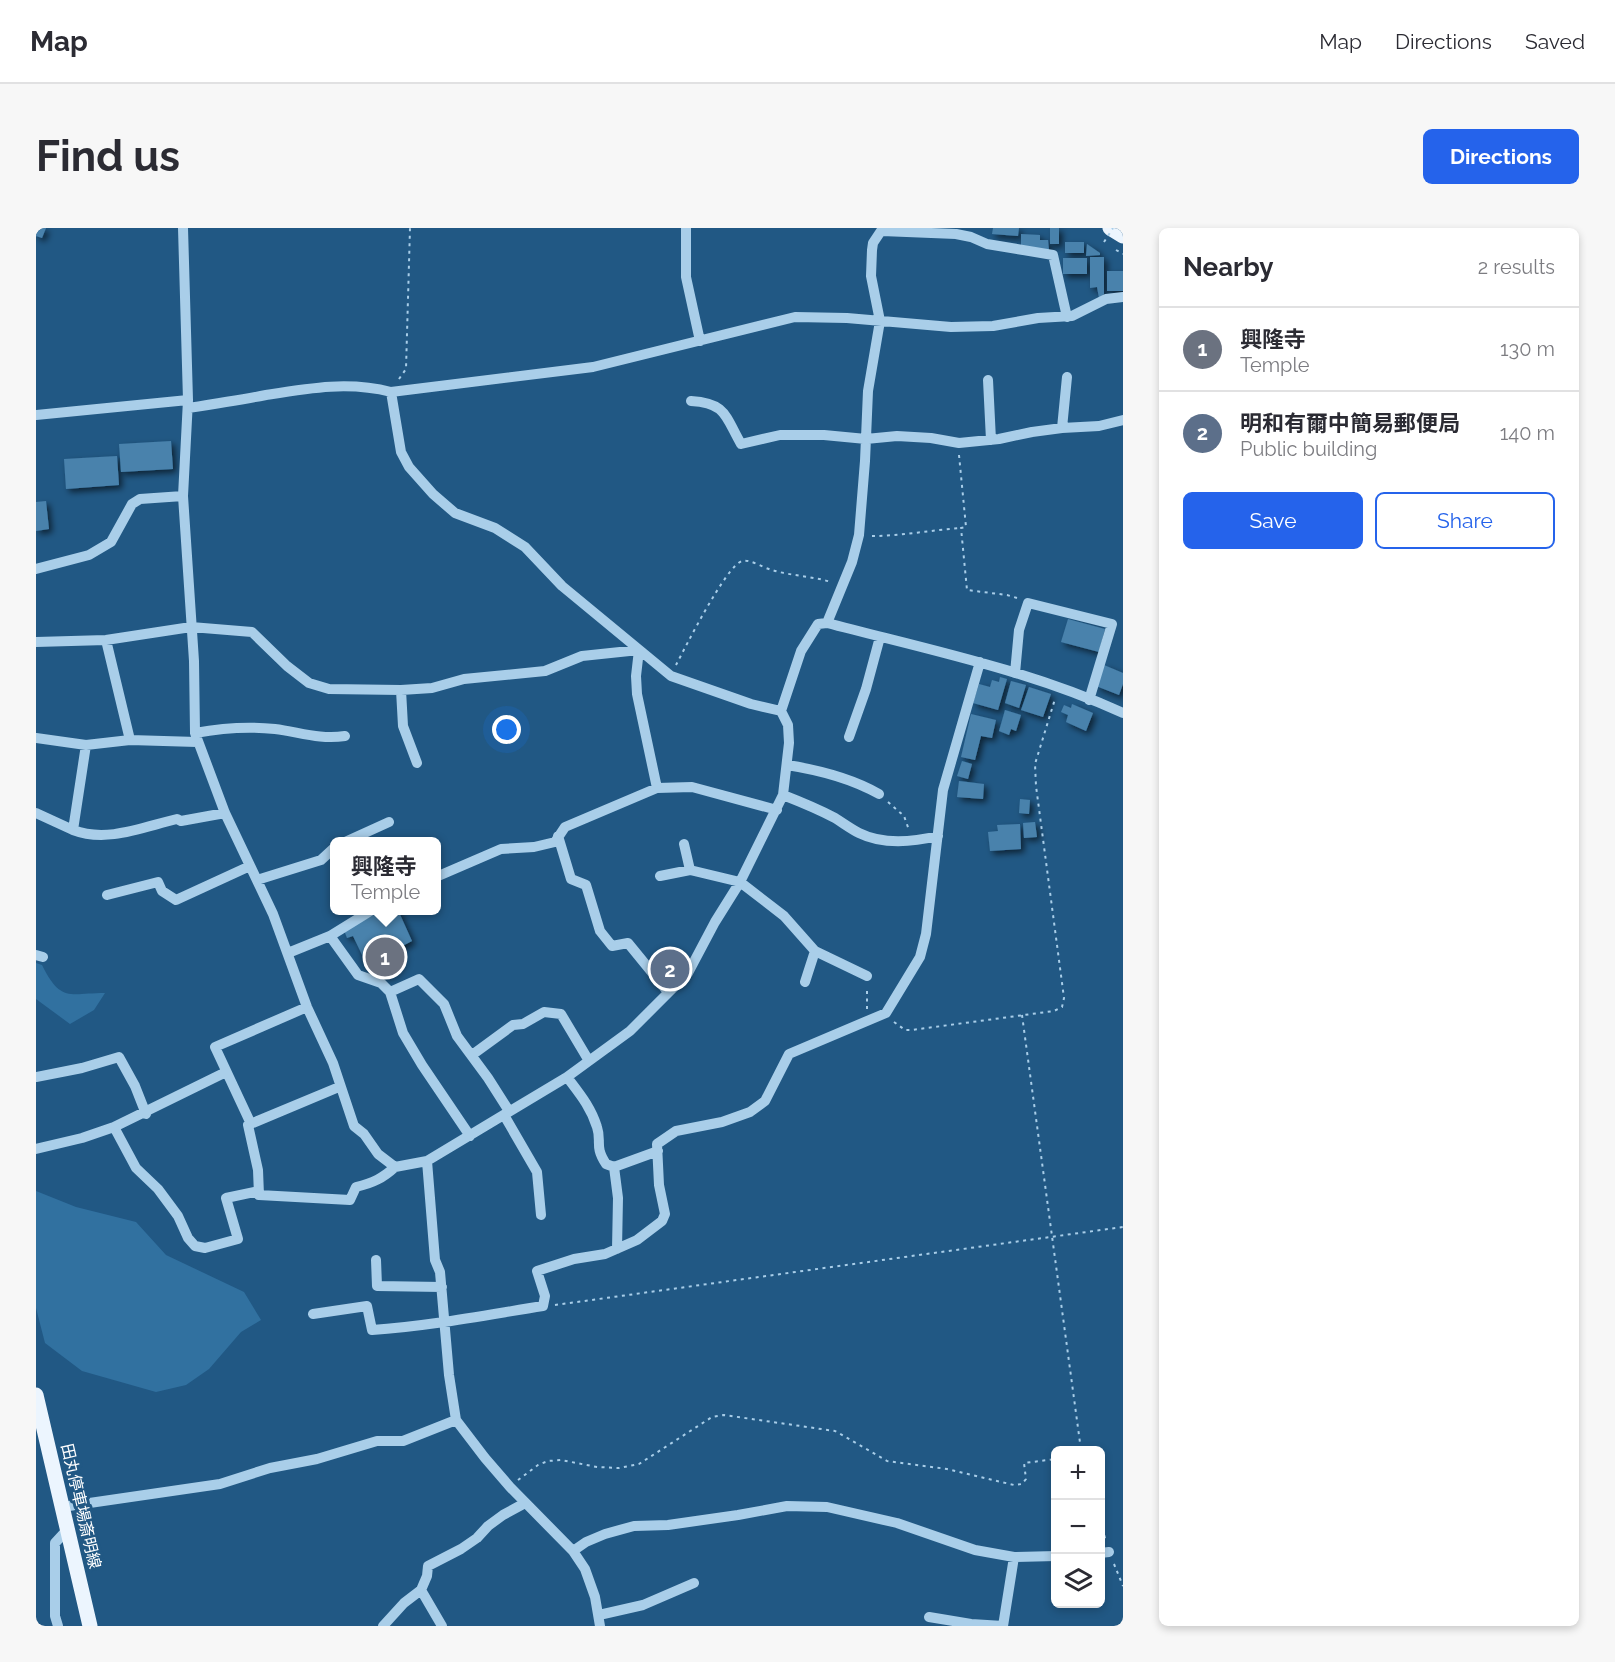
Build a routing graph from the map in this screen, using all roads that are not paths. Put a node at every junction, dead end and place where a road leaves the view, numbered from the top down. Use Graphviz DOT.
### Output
graph roads {
  1 [pos="183,228"];
  2 [pos="686,228"];
  3 [pos="883,229"];
  4 [pos="1109,233"];
  5 [pos="1123,236"];
  6 [pos="1123,297"];
  7 [pos="1067,317"];
  8 [pos="880,321"];
  9 [pos="700,341"];
  10 [pos="1067,377"];
  11 [pos="988,381"];
  12 [pos="391,392"];
  13 [pos="691,401"];
  14 [pos="188,404"];
  15 [pos="36,415"];
  16 [pos="1123,420"];
  17 [pos="1062,428"];
  18 [pos="866,439"];
  19 [pos="991,440"];
  20 [pos="183,496"];
  21 [pos="36,569"];
  22 [pos="827,623"];
  23 [pos="191,627"];
  24 [pos="880,637"];
  25 [pos="106,640"];
  26 [pos="36,642"];
  27 [pos="639,650"];
  28 [pos="980,662"];
  29 [pos="1015,673"];
  30 [pos="401,690"];
  31 [pos="1089,700"];
  32 [pos="781,711"];
  33 [pos="1123,713"];
  34 [pos="345,736"];
  35 [pos="849,737"];
  36 [pos="36,738"];
  37 [pos="196,738"];
  38 [pos="130,740"];
  39 [pos="86,746"];
  40 [pos="417,763"];
  41 [pos="786,765"];
  42 [pos="657,788"];
  43 [pos="879,794"];
  44 [pos="783,795"];
  45 [pos="777,810"];
  46 [pos="36,813"];
  47 [pos="225,813"];
  48 [pos="389,822"];
  49 [pos="73,830"];
  50 [pos="558,836"];
  51 [pos="938,836"];
  52 [pos="356,837"];
  53 [pos="684,844"];
  54 [pos="330,852"];
  55 [pos="250,866"];
  56 [pos="690,870"];
  57 [pos="441,875"];
  58 [pos="660,876"];
  59 [pos="256,880"];
  60 [pos="740,882"];
  61 [pos="107,895"];
  62 [pos="364,915"];
  63 [pos="330,936"];
  64 [pos="815,951"];
  65 [pos="288,953"];
  66 [pos="867,975"];
  67 [pos="806,982"];
  68 [pos="390,992"];
  69 [pos="668,992"];
  70 [pos="307,1007"];
  71 [pos="472,1055"];
  72 [pos="589,1061"];
  73 [pos="226,1072"];
  74 [pos="36,1077"];
  75 [pos="567,1077"];
  76 [pos="339,1087"];
  77 [pos="506,1113"];
  78 [pos="146,1114"];
  79 [pos="252,1124"];
  80 [pos="114,1127"];
  81 [pos="470,1136"];
  82 [pos="36,1149"];
  83 [pos="658,1151"];
  84 [pos="427,1161"];
  85 [pos="395,1167"];
  86 [pos="614,1167"];
  87 [pos="259,1191"];
  88 [pos="541,1215"];
  89 [pos="617,1249"];
  90 [pos="376,1260"];
  91 [pos="442,1287"];
  92 [pos="313,1314"];
  93 [pos="445,1320"];
  94 [pos="36,1395"];
  95 [pos="456,1420"];
  96 [pos="525,1503"];
  97 [pos="62,1507"];
  98 [pos="68,1530"];
  99 [pos="573,1551"];
  100 [pos="1051,1556"];
  101 [pos="1014,1557"];
  102 [pos="694,1583"];
  103 [pos="421,1590"];
  104 [pos="929,1617"];
  105 [pos="599,1621"];
  106 [pos="58,1626"];
  107 [pos="90,1626"];
  108 [pos="383,1626"];
  109 [pos="442,1626"];
  1 -- 14 [label="street"];
  2 -- 9 [label="street"];
  3 -- 7 [label="street"];
  3 -- 8 [label="street"];
  4 -- 5 [label="main road"];
  6 -- 7 [label="street"];
  7 -- 8 [label="street"];
  8 -- 9 [label="street"];
  8 -- 18 [label="street"];
  9 -- 12 [label="street"];
  10 -- 17 [label="street"];
  11 -- 19 [label="street"];
  12 -- 14 [label="street"];
  12 -- 27 [label="street"];
  13 -- 18 [label="street"];
  14 -- 15 [label="street"];
  14 -- 20 [label="street"];
  16 -- 17 [label="street"];
  17 -- 19 [label="street"];
  18 -- 19 [label="street"];
  18 -- 22 [label="street"];
  20 -- 21 [label="street"];
  20 -- 23 [label="street"];
  22 -- 24 [label="street"];
  22 -- 32 [label="street"];
  23 -- 25 [label="street"];
  23 -- 30 [label="street"];
  23 -- 37 [label="street"];
  24 -- 28 [label="street"];
  24 -- 35 [label="street"];
  25 -- 26 [label="street"];
  25 -- 38 [label="street"];
  27 -- 30 [label="street"];
  27 -- 32 [label="street"];
  27 -- 42 [label="street"];
  28 -- 29 [label="street"];
  28 -- 51 [label="street"];
  29 -- 31 [label="street"];
  29 -- 31 [label="street"];
  30 -- 40 [label="street"];
  31 -- 33 [label="street"];
  32 -- 41 [label="street"];
  34 -- 37 [label="street"];
  36 -- 39 [label="street"];
  37 -- 38 [label="street"];
  37 -- 47 [label="street"];
  38 -- 39 [label="street"];
  39 -- 49 [label="street"];
  41 -- 43 [label="street"];
  41 -- 44 [label="street"];
  42 -- 45 [label="street"];
  42 -- 50 [label="street"];
  44 -- 45 [label="street"];
  44 -- 51 [label="street"];
  45 -- 60 [label="street"];
  46 -- 49 [label="street"];
  47 -- 49 [label="street"];
  47 -- 55 [label="street"];
  48 -- 52 [label="street"];
  50 -- 57 [label="street"];
  50 -- 69 [label="street"];
  51 -- 83 [label="street"];
  53 -- 56 [label="street"];
  54 -- 59 [label="street"];
  55 -- 59 [label="street"];
  55 -- 61 [label="street"];
  56 -- 58 [label="street"];
  56 -- 60 [label="street"];
  59 -- 65 [label="street"];
  60 -- 64 [label="street"];
  60 -- 69 [label="street"];
  62 -- 63 [label="street"];
  63 -- 65 [label="street"];
  63 -- 68 [label="street"];
  64 -- 66 [label="street"];
  64 -- 67 [label="street"];
  65 -- 70 [label="street"];
  68 -- 71 [label="street"];
  68 -- 81 [label="street"];
  69 -- 72 [label="street"];
  70 -- 73 [label="street"];
  70 -- 76 [label="street"];
  71 -- 72 [label="street"];
  71 -- 77 [label="street"];
  72 -- 75 [label="street"];
  73 -- 78 [label="street"];
  73 -- 79 [label="street"];
  74 -- 78 [label="street"];
  75 -- 77 [label="street"];
  75 -- 86 [label="street"];
  76 -- 79 [label="street"];
  76 -- 85 [label="street"];
  77 -- 81 [label="street"];
  77 -- 88 [label="street"];
  78 -- 80 [label="street"];
  79 -- 87 [label="street"];
  80 -- 82 [label="street"];
  80 -- 87 [label="street"];
  81 -- 84 [label="street"];
  83 -- 86 [label="street"];
  83 -- 89 [label="street"];
  84 -- 85 [label="street"];
  84 -- 91 [label="street"];
  85 -- 87 [label="street"];
  86 -- 89 [label="street"];
  89 -- 93 [label="street"];
  90 -- 91 [label="street"];
  91 -- 93 [label="street"];
  92 -- 93 [label="street"];
  93 -- 95 [label="street"];
  94 -- 97 [label="main road, 田丸停車場斎明線"];
  95 -- 96 [label="street"];
  95 -- 97 [label="street"];
  96 -- 99 [label="street"];
  96 -- 103 [label="street"];
  97 -- 98 [label="main road, 田丸停車場斎明線"];
  98 -- 106 [label="street"];
  98 -- 107 [label="main road, 田丸停車場斎明線"];
  99 -- 101 [label="street"];
  99 -- 105 [label="street"];
  100 -- 101 [label="street"];
  101 -- 104 [label="street"];
  102 -- 105 [label="street"];
  103 -- 108 [label="street"];
  103 -- 109 [label="street"];
}
